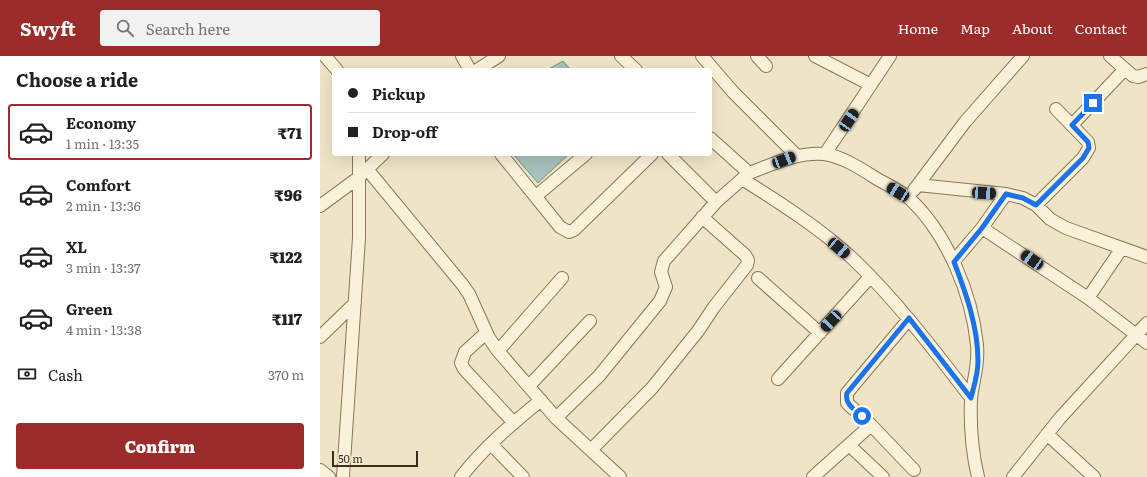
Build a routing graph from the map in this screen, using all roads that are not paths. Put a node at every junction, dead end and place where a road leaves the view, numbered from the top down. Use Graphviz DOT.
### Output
graph roads {
  1 [pos="325,56"];
  2 [pos="462,56"];
  3 [pos="498,56"];
  4 [pos="621,56"];
  5 [pos="702,56"];
  6 [pos="758,56"];
  7 [pos="815,56"];
  8 [pos="890,56"];
  9 [pos="1023,56"];
  10 [pos="1110,56"];
  11 [pos="766,66"];
  12 [pos="335,68"];
  13 [pos="469,68"];
  14 [pos="480,68"];
  15 [pos="634,68"];
  16 [pos="1124,70"];
  17 [pos="1147,74"];
  18 [pos="871,85"];
  19 [pos="1056,108"];
  20 [pos="1072,125"];
  21 [pos="712,140"];
  22 [pos="825,154"];
  23 [pos="796,155"];
  24 [pos="359,156"];
  25 [pos="381,156"];
  26 [pos="503,156"];
  27 [pos="584,156"];
  28 [pos="650,156"];
  29 [pos="670,156"];
  30 [pos="367,169"];
  31 [pos="745,176"];
  32 [pos="358,178"];
  33 [pos="918,185"];
  34 [pos="1006,194"];
  35 [pos="536,196"];
  36 [pos="908,198"];
  37 [pos="716,202"];
  38 [pos="1036,205"];
  39 [pos="320,206"];
  40 [pos="702,218"];
  41 [pos="982,228"];
  42 [pos="1122,248"];
  43 [pos="1147,257"];
  44 [pos="954,262"];
  45 [pos="870,277"];
  46 [pos="562,278"];
  47 [pos="758,278"];
  48 [pos="1088,298"];
  49 [pos="355,303"];
  50 [pos="909,318"];
  51 [pos="590,321"];
  52 [pos="1147,323"];
  53 [pos="820,332"];
  54 [pos="486,333"];
  55 [pos="1137,334"];
  56 [pos="320,337"];
  57 [pos="1147,342"];
  58 [pos="498,351"];
  59 [pos="778,379"];
  60 [pos="529,386"];
  61 [pos="971,398"];
  62 [pos="541,400"];
  63 [pos="556,418"];
  64 [pos="514,422"];
  65 [pos="871,425"];
  66 [pos="1047,434"];
  67 [pos="491,444"];
  68 [pos="849,444"];
  69 [pos="592,449"];
  70 [pos="320,470"];
  71 [pos="914,470"];
  72 [pos="328,477"];
  73 [pos="343,477"];
  74 [pos="461,477"];
  75 [pos="523,477"];
  76 [pos="620,477"];
  77 [pos="813,477"];
  78 [pos="882,477"];
  79 [pos="978,477"];
  80 [pos="1013,477"];
  81 [pos="1094,477"];
  1 -- 12 [label="street"];
  2 -- 13 [label="street"];
  3 -- 14 [label="street"];
  4 -- 15 [label="street"];
  5 -- 23 [label="street"];
  6 -- 11 [label="street"];
  7 -- 18 [label="street"];
  8 -- 18 [label="street"];
  9 -- 33 [label="street"];
  10 -- 16 [label="street"];
  16 -- 17 [label="street"];
  16 -- 20 [label="street"];
  18 -- 22 [label="street"];
  19 -- 20 [label="street"];
  20 -- 38 [label="street"];
  21 -- 31 [label="street"];
  22 -- 23 [label="street"];
  22 -- 36 [label="street"];
  23 -- 31 [label="street"];
  24 -- 32 [label="street"];
  25 -- 30 [label="street"];
  26 -- 35 [label="street"];
  27 -- 35 [label="street"];
  28 -- 35 [label="street"];
  29 -- 37 [label="street"];
  30 -- 32 [label="street"];
  30 -- 54 [label="street"];
  31 -- 37 [label="street"];
  31 -- 45 [label="street"];
  32 -- 39 [label="street"];
  32 -- 49 [label="street"];
  33 -- 34 [label="street"];
  33 -- 36 [label="street"];
  34 -- 38 [label="street"];
  34 -- 41 [label="street"];
  36 -- 44 [label="street"];
  37 -- 40 [label="street"];
  38 -- 42 [label="street"];
  40 -- 63 [label="street"];
  40 -- 69 [label="street"];
  41 -- 44 [label="street"];
  41 -- 48 [label="street"];
  42 -- 43 [label="street"];
  42 -- 48 [label="street"];
  44 -- 61 [label="street"];
  45 -- 50 [label="street"];
  45 -- 53 [label="street"];
  46 -- 58 [label="street"];
  47 -- 53 [label="street"];
  48 -- 55 [label="street"];
  49 -- 56 [label="street"];
  49 -- 73 [label="street"];
  50 -- 61 [label="street"];
  50 -- 65 [label="street"];
  51 -- 60 [label="street"];
  52 -- 55 [label="street"];
  53 -- 59 [label="street"];
  54 -- 58 [label="street"];
  54 -- 64 [label="street"];
  55 -- 57 [label="street"];
  55 -- 66 [label="street"];
  58 -- 60 [label="street"];
  60 -- 62 [label="street"];
  61 -- 79 [label="street"];
  62 -- 63 [label="street"];
  62 -- 64 [label="street"];
  63 -- 69 [label="street"];
  64 -- 67 [label="street"];
  65 -- 68 [label="street"];
  65 -- 71 [label="street"];
  66 -- 80 [label="street"];
  66 -- 81 [label="street"];
  67 -- 74 [label="street"];
  67 -- 75 [label="street"];
  68 -- 77 [label="street"];
  68 -- 78 [label="street"];
  69 -- 76 [label="street"];
  70 -- 72 [label="street"];
}
